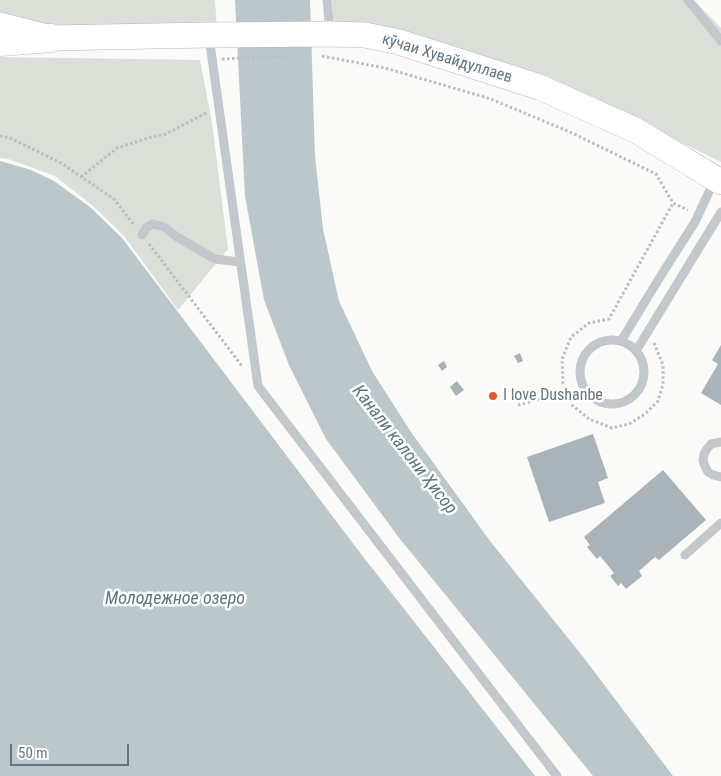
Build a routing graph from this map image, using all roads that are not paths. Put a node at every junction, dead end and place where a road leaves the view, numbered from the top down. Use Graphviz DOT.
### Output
graph roads {
  1 [pos="328,0"];
  2 [pos="688,0"];
  3 [pos="0,26"];
  4 [pos="208,35"];
  5 [pos="51,38"];
  6 [pos="721,41"];
  7 [pos="0,42"];
  8 [pos="325,45"];
  9 [pos="718,180"];
  10 [pos="721,212"];
  11 [pos="142,235"];
  12 [pos="240,262"];
  13 [pos="621,342"];
  14 [pos="636,351"];
  15 [pos="721,442"];
  16 [pos="721,477"];
  17 [pos="721,523"];
  18 [pos="685,555"];
  19 [pos="557,776"];
  1 -- 8 [label="lane"];
  2 -- 6 [label="lane"];
  3 -- 5 [label="street, кӯчаи Хувайдуллаев"];
  4 -- 5 [label="street, кӯчаи Хувайдуллаев"];
  4 -- 8 [label="street, кӯчаи Хувайдуллаев"];
  4 -- 12 [label="lane"];
  5 -- 7 [label="highway"];
  8 -- 9 [label="street, кӯчаи Хувайдуллаев"];
  9 -- 13 [label="lane"];
  10 -- 14 [label="lane"];
  11 -- 12 [label="lane"];
  12 -- 19 [label="lane"];
  13 -- 14 [label="lane"];
  13 -- 14 [label="lane"];
  15 -- 16 [label="lane"];
  17 -- 18 [label="lane"];
}
